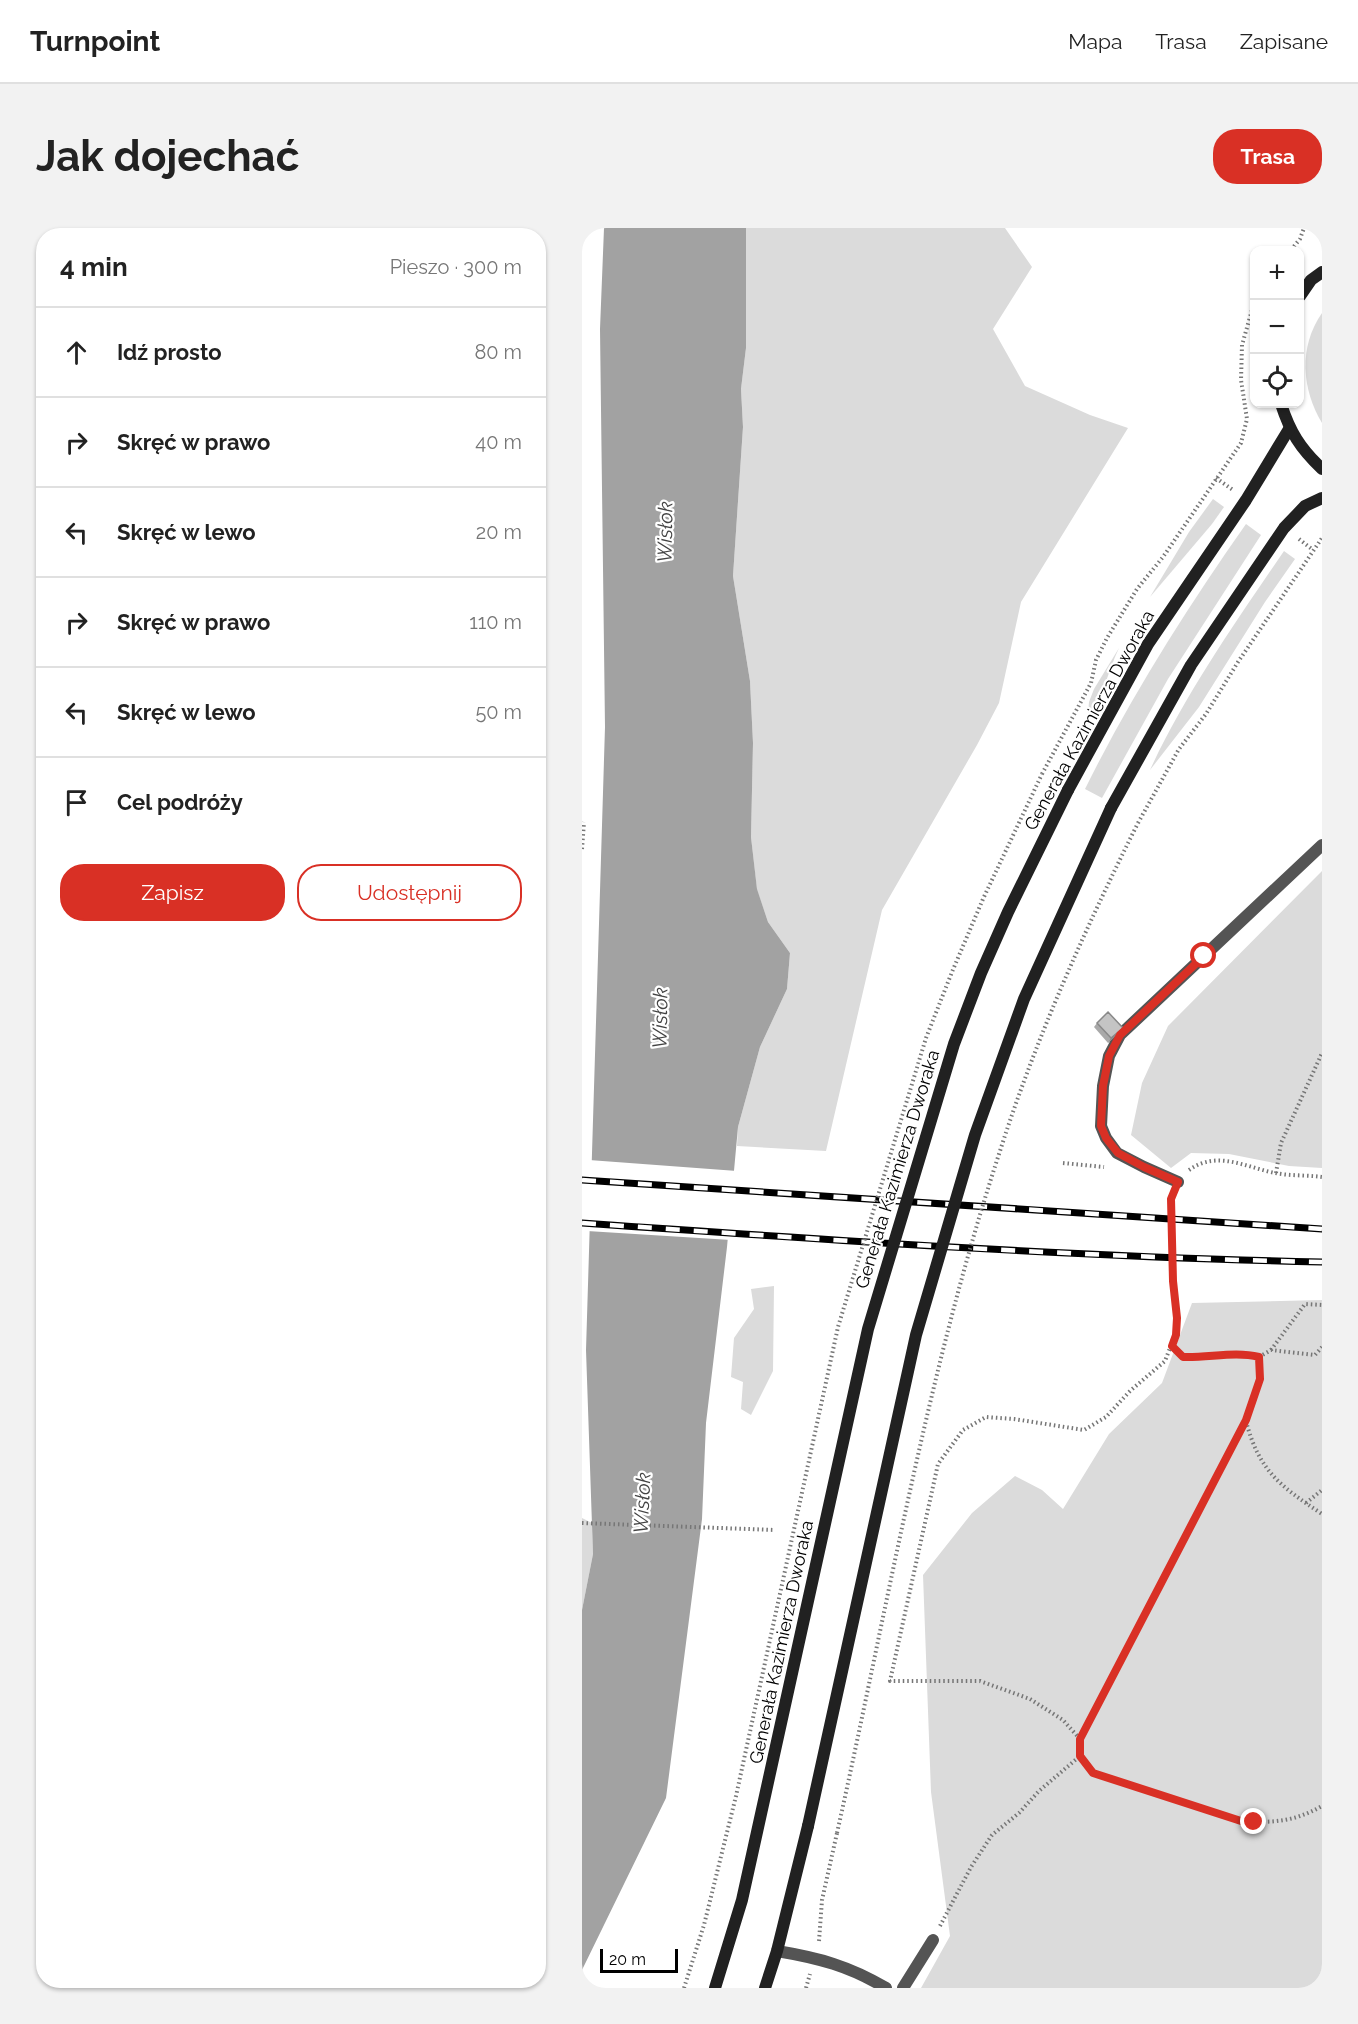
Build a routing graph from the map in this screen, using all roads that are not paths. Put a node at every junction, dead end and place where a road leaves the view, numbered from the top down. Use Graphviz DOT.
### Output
graph roads {
  1 [pos="1322,272"];
  2 [pos="1304,289"];
  3 [pos="1282,408"];
  4 [pos="1289,429"];
  5 [pos="1322,469"];
  6 [pos="1322,498"];
  7 [pos="1322,845"];
  8 [pos="1178,1182"];
  9 [pos="933,1940"];
  10 [pos="777,1951"];
  11 [pos="715,1988"];
  12 [pos="765,1988"];
  13 [pos="886,1988"];
  14 [pos="903,1988"];
  1 -- 2 [label="main road"];
  3 -- 4 [label="main road"];
  4 -- 5 [label="main road"];
  4 -- 11 [label="main road, Generała Kazimierza Dworaka, bridge"];
  6 -- 10 [label="main road, bridge"];
  7 -- 8 [label="street"];
  9 -- 14 [label="street"];
  10 -- 12 [label="main road"];
  10 -- 13 [label="street"];
}
